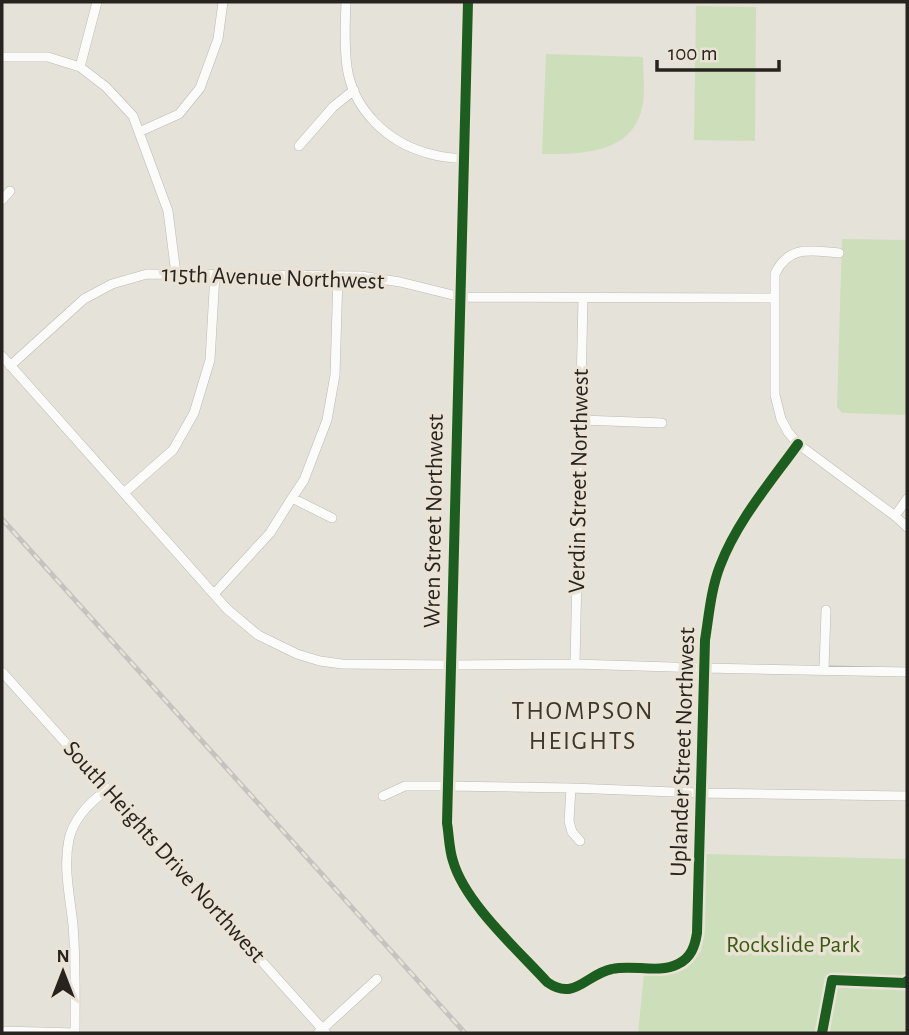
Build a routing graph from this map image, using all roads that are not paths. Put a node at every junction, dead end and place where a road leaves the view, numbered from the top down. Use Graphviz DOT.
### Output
graph roads {
  1 [pos="97,2"];
  2 [pos="223,2"];
  3 [pos="346,2"];
  4 [pos="468,2"];
  5 [pos="2,57"];
  6 [pos="80,67"];
  7 [pos="354,90"];
  8 [pos="139,132"];
  9 [pos="299,146"];
  10 [pos="464,159"];
  11 [pos="10,191"];
  12 [pos="2,200"];
  13 [pos="839,253"];
  14 [pos="176,274"];
  15 [pos="215,274"];
  16 [pos="338,276"];
  17 [pos="461,297"];
  18 [pos="583,298"];
  19 [pos="774,298"];
  20 [pos="2,356"];
  21 [pos="10,366"];
  22 [pos="581,419"];
  23 [pos="662,423"];
  24 [pos="798,444"];
  25 [pos="125,492"];
  26 [pos="292,498"];
  27 [pos="907,499"];
  28 [pos="895,516"];
  29 [pos="332,518"];
  30 [pos="907,527"];
  31 [pos="214,594"];
  32 [pos="826,610"];
  33 [pos="575,664"];
  34 [pos="452,665"];
  35 [pos="704,668"];
  36 [pos="824,669"];
  37 [pos="2,672"];
  38 [pos="907,672"];
  39 [pos="448,786"];
  40 [pos="570,788"];
  41 [pos="108,789"];
  42 [pos="700,793"];
  43 [pos="383,796"];
  44 [pos="907,796"];
  45 [pos="580,841"];
  46 [pos="377,979"];
  47 [pos="570,990"];
  48 [pos="2,1031"];
  49 [pos="322,1032"];
  50 [pos="75,1033"];
  1 -- 6 [label="street"];
  2 -- 8 [label="street"];
  3 -- 7 [label="street"];
  4 -- 10 [label="street, Wren Street Northwest"];
  5 -- 6 [label="street"];
  6 -- 8 [label="street"];
  7 -- 9 [label="street"];
  7 -- 10 [label="street"];
  8 -- 14 [label="street"];
  10 -- 17 [label="street, Wren Street Northwest"];
  11 -- 12 [label="street"];
  13 -- 19 [label="street"];
  14 -- 15 [label="street, 115th Avenue Northwest"];
  14 -- 21 [label="street, 115th Avenue Northwest"];
  15 -- 16 [label="street, 115th Avenue Northwest"];
  15 -- 25 [label="street"];
  16 -- 17 [label="street, 115th Avenue Northwest"];
  16 -- 26 [label="street"];
  17 -- 18 [label="street, 115th Avenue Northwest"];
  17 -- 34 [label="street, Wren Street Northwest"];
  18 -- 19 [label="street, 115th Avenue Northwest"];
  18 -- 22 [label="street, Verdin Street Northwest"];
  19 -- 24 [label="street"];
  20 -- 21 [label="street"];
  21 -- 25 [label="street"];
  22 -- 23 [label="street"];
  22 -- 33 [label="street, Verdin Street Northwest"];
  24 -- 28 [label="street"];
  24 -- 35 [label="street, Uplander Street Northwest"];
  25 -- 31 [label="street"];
  26 -- 29 [label="street"];
  26 -- 31 [label="street"];
  27 -- 28 [label="street"];
  28 -- 30 [label="street"];
  31 -- 34 [label="street"];
  32 -- 36 [label="street"];
  33 -- 34 [label="street"];
  33 -- 35 [label="street"];
  34 -- 39 [label="street, Wren Street Northwest"];
  35 -- 36 [label="street"];
  35 -- 42 [label="street, Uplander Street Northwest"];
  36 -- 38 [label="street"];
  37 -- 41 [label="street, South Heights Drive Northwest"];
  39 -- 40 [label="street"];
  39 -- 43 [label="street"];
  39 -- 47 [label="street, Wren Street Northwest"];
  40 -- 42 [label="street"];
  40 -- 45 [label="street"];
  41 -- 49 [label="street, South Heights Drive Northwest"];
  41 -- 50 [label="street"];
  42 -- 44 [label="street"];
  42 -- 47 [label="street, Uplander Street Northwest"];
  46 -- 49 [label="street"];
  48 -- 50 [label="street"];
}
